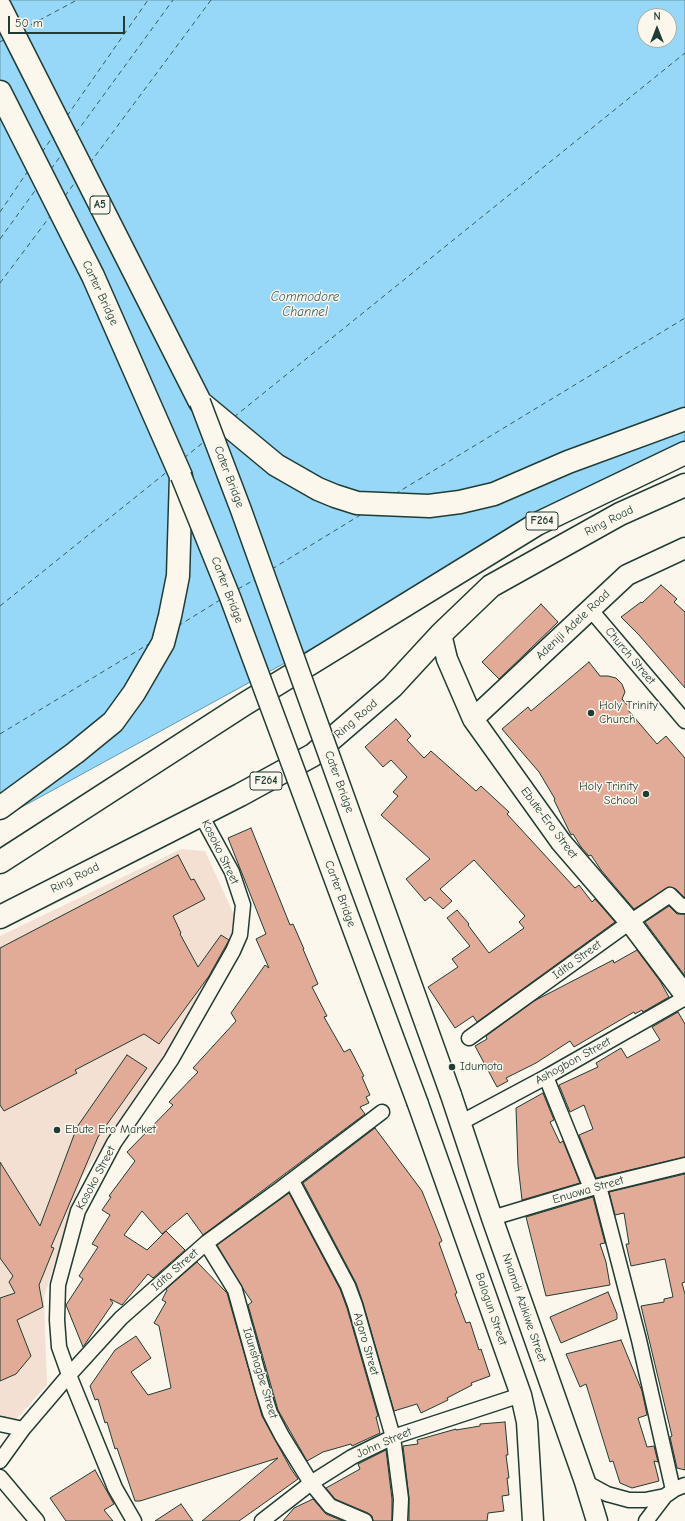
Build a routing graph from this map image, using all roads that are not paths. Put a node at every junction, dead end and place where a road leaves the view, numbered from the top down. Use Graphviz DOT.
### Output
graph roads {
  1 [pos="0,7"];
  2 [pos="0,92"];
  3 [pos="200,402"];
  4 [pos="685,419"];
  5 [pos="685,453"];
  6 [pos="181,476"];
  7 [pos="685,485"];
  8 [pos="685,548"];
  9 [pos="590,609"];
  10 [pos="441,634"];
  11 [pos="472,719"];
  12 [pos="685,721"];
  13 [pos="0,808"];
  14 [pos="201,815"];
  15 [pos="0,862"];
  16 [pos="685,906"];
  17 [pos="0,917"];
  18 [pos="630,922"];
  19 [pos="685,996"];
  20 [pos="469,1038"];
  21 [pos="546,1077"];
  22 [pos="451,1095"];
  23 [pos="418,1104"];
  24 [pos="382,1112"];
  25 [pos="460,1123"];
  26 [pos="685,1165"];
  27 [pos="292,1181"];
  28 [pos="595,1187"];
  29 [pos="492,1218"];
  30 [pos="206,1243"];
  31 [pos="68,1375"];
  32 [pos="521,1395"];
  33 [pos="0,1424"];
  34 [pos="23,1429"];
  35 [pos="393,1436"];
  36 [pos="0,1461"];
  37 [pos="0,1477"];
  38 [pos="585,1482"];
  39 [pos="311,1483"];
  40 [pos="674,1490"];
  41 [pos="37,1521"];
  42 [pos="134,1521"];
  43 [pos="262,1521"];
  44 [pos="365,1521"];
  45 [pos="400,1521"];
  46 [pos="533,1521"];
  47 [pos="596,1521"];
  48 [pos="646,1521"];
  1 -- 3 [label="main road, A5"];
  2 -- 6 [label="main road, Carter Bridge"];
  3 -- 4 [label="main road"];
  3 -- 22 [label="main road, Cater Bridge / A5, bridge"];
  5 -- 15 [label="main road, F264"];
  6 -- 13 [label="main road"];
  6 -- 23 [label="main road, Carter Bridge, bridge"];
  7 -- 10 [label="main road, Ring Road / F264"];
  8 -- 9 [label="main road, Adeniji Adele Road"];
  9 -- 11 [label="main road, Adeniji Adele Road"];
  9 -- 12 [label="street, Church Street"];
  10 -- 11 [label="main road, Ebute-Ero Street"];
  10 -- 14 [label="main road, Ring Road / F264"];
  11 -- 18 [label="main road, Ebute-Ero Street"];
  14 -- 17 [label="main road, Ring Road / F264"];
  14 -- 31 [label="street, Kosoko Street"];
  16 -- 18 [label="street, Idita Street"];
  18 -- 19 [label="main road, Ebute-Ero Street"];
  18 -- 20 [label="street, Idita Street"];
  19 -- 21 [label="street, Ashogbon Street"];
  21 -- 25 [label="street, Ashogbon Street"];
  21 -- 28 [label="street"];
  22 -- 25 [label="main road, Nnamdi Azikiwe Street / A5"];
  23 -- 32 [label="main road, Balogun Street"];
  24 -- 27 [label="street, Idita Street"];
  25 -- 29 [label="main road, Nnamdi Azikiwe Street / A5"];
  26 -- 28 [label="street, Enuowa Street"];
  27 -- 30 [label="street, Idita Street"];
  27 -- 35 [label="street, Agoro Street"];
  28 -- 29 [label="street, Enuowa Street"];
  28 -- 40 [label="street"];
  29 -- 38 [label="main road, Nnamdi Azikiwe Street / A5"];
  30 -- 31 [label="street, Idita Street"];
  30 -- 39 [label="street, Idunshagbe Street"];
  31 -- 34 [label="street, Idita Street"];
  31 -- 42 [label="street, Kosoko Street"];
  32 -- 35 [label="street, John Street"];
  32 -- 46 [label="main road, Balogun Street"];
  33 -- 34 [label="street"];
  34 -- 36 [label="street, Idita Street"];
  35 -- 39 [label="street, John Street"];
  35 -- 45 [label="street, Agoro Street"];
  37 -- 41 [label="street"];
  38 -- 40 [label="street"];
  38 -- 47 [label="main road, Nnamdi Azikiwe Street"];
  39 -- 43 [label="street, John Street"];
  39 -- 44 [label="street, Idunshagbe Street"];
  40 -- 48 [label="street"];
}
